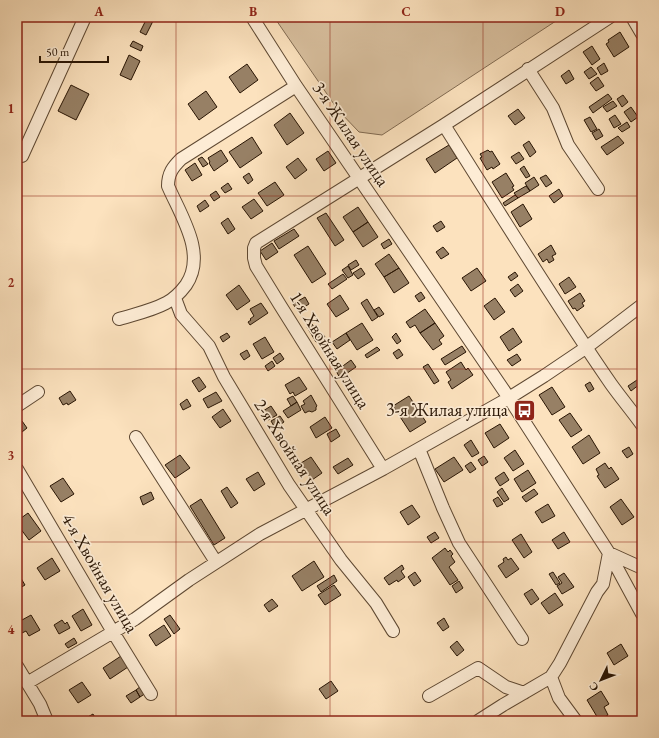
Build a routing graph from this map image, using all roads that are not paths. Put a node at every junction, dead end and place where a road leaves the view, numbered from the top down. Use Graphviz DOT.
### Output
graph roads {
  1 [pos="85,17"];
  2 [pos="252,17"];
  3 [pos="610,17"];
  4 [pos="632,17"];
  5 [pos="642,34"];
  6 [pos="528,70"];
  7 [pos="296,86"];
  8 [pos="444,125"];
  9 [pos="22,156"];
  10 [pos="360,179"];
  11 [pos="598,189"];
  12 [pos="175,298"];
  13 [pos="642,306"];
  14 [pos="119,319"];
  15 [pos="587,347"];
  16 [pos="38,392"];
  17 [pos="509,398"];
  18 [pos="17,406"];
  19 [pos="642,425"];
  20 [pos="136,437"];
  21 [pos="419,449"];
  22 [pos="17,469"];
  23 [pos="383,469"];
  24 [pos="306,511"];
  25 [pos="609,552"];
  26 [pos="216,562"];
  27 [pos="642,568"];
  28 [pos="642,614"];
  29 [pos="393,631"];
  30 [pos="113,632"];
  31 [pos="522,639"];
  32 [pos="17,666"];
  33 [pos="550,678"];
  34 [pos="27,683"];
  35 [pos="524,693"];
  36 [pos="152,694"];
  37 [pos="429,696"];
  38 [pos="47,721"];
  39 [pos="478,721"];
  40 [pos="576,721"];
  1 -- 9 [label="street"];
  2 -- 7 [label="street, 3-я Жилая улица"];
  3 -- 6 [label="street"];
  4 -- 5 [label="street"];
  6 -- 8 [label="street"];
  6 -- 11 [label="street"];
  7 -- 10 [label="street, 3-я Жилая улица"];
  7 -- 12 [label="street"];
  8 -- 10 [label="street"];
  8 -- 15 [label="street"];
  10 -- 17 [label="street, 3-я Жилая улица"];
  10 -- 23 [label="street, 1-я Хвойная улица"];
  12 -- 14 [label="street"];
  12 -- 24 [label="street, 2-я Хвойная улица"];
  13 -- 15 [label="street"];
  15 -- 17 [label="street"];
  15 -- 19 [label="street"];
  16 -- 18 [label="street"];
  17 -- 21 [label="street"];
  17 -- 25 [label="street, 3-я Жилая улица"];
  20 -- 26 [label="street"];
  21 -- 23 [label="street"];
  21 -- 31 [label="street"];
  22 -- 30 [label="street, 4-я Хвойная улица"];
  23 -- 24 [label="street"];
  24 -- 26 [label="street"];
  24 -- 29 [label="street, 2-я Хвойная улица"];
  25 -- 27 [label="street"];
  25 -- 28 [label="street, 3-я Жилая улица"];
  25 -- 33 [label="street"];
  26 -- 30 [label="street"];
  30 -- 34 [label="street"];
  30 -- 36 [label="street, 4-я Хвойная улица"];
  32 -- 34 [label="street"];
  33 -- 35 [label="street"];
  33 -- 40 [label="street"];
  34 -- 38 [label="street"];
  35 -- 37 [label="street"];
  35 -- 39 [label="street"];
}
